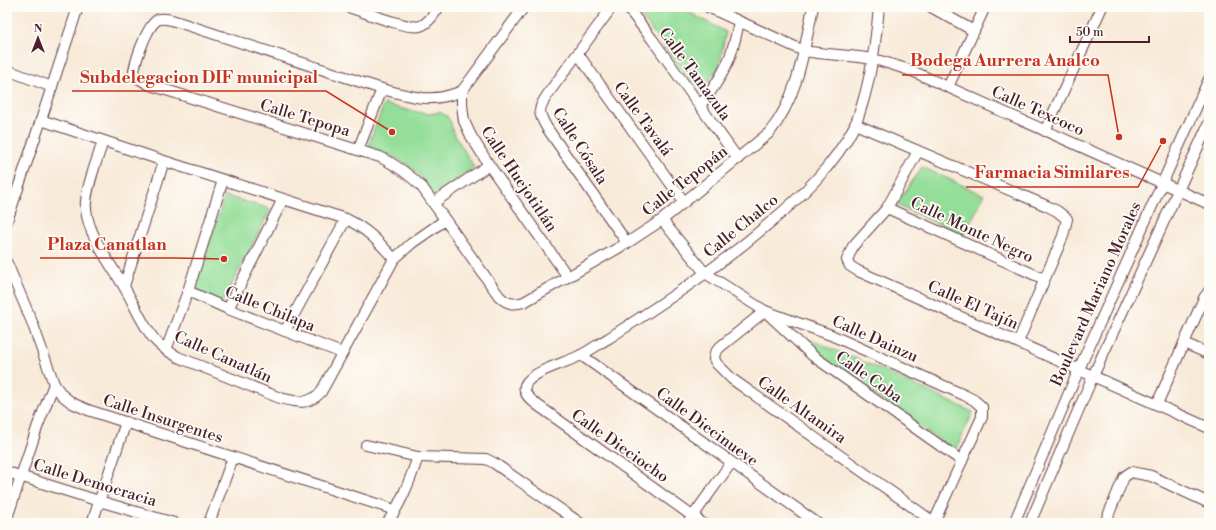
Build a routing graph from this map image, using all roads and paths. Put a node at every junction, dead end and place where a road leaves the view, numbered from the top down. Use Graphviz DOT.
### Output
graph roads {
  1 [pos="78,7"];
  2 [pos="439,7"];
  3 [pos="524,7"];
  4 [pos="612,7"];
  5 [pos="627,7"];
  6 [pos="708,7"];
  7 [pos="813,7"];
  8 [pos="879,7"];
  9 [pos="931,7"];
  10 [pos="985,7"];
  11 [pos="1102,7"];
  12 [pos="353,8"];
  13 [pos="739,22"];
  14 [pos="974,31"];
  15 [pos="804,51"];
  16 [pos="578,54"];
  17 [pos="872,59"];
  18 [pos="7,70"];
  19 [pos="1209,79"];
  20 [pos="52,87"];
  21 [pos="948,87"];
  22 [pos="382,89"];
  23 [pos="462,91"];
  24 [pos="700,106"];
  25 [pos="42,120"];
  26 [pos="1209,123"];
  27 [pos="855,124"];
  28 [pos="1045,131"];
  29 [pos="103,141"];
  30 [pos="358,150"];
  31 [pos="918,152"];
  32 [pos="738,159"];
  33 [pos="164,161"];
  34 [pos="489,165"];
  35 [pos="222,180"];
  36 [pos="1162,184"];
  37 [pos="1179,191"];
  38 [pos="283,199"];
  39 [pos="684,202"];
  40 [pos="433,203"];
  41 [pos="1209,204"];
  42 [pos="887,208"];
  43 [pos="346,219"];
  44 [pos="446,220"];
  45 [pos="662,220"];
  46 [pos="7,221"];
  47 [pos="627,243"];
  48 [pos="394,259"];
  49 [pos="7,263"];
  50 [pos="705,273"];
  51 [pos="568,277"];
  52 [pos="1044,279"];
  53 [pos="124,286"];
  54 [pos="188,291"];
  55 [pos="1209,291"];
  56 [pos="499,296"];
  57 [pos="228,309"];
  58 [pos="764,311"];
  59 [pos="285,331"];
  60 [pos="1018,342"];
  61 [pos="1184,343"];
  62 [pos="166,350"];
  63 [pos="342,353"];
  64 [pos="1209,354"];
  65 [pos="581,355"];
  66 [pos="1079,369"];
  67 [pos="1093,376"];
  68 [pos="54,384"];
  69 [pos="525,390"];
  70 [pos="1157,404"];
  71 [pos="126,422"];
  72 [pos="1209,428"];
  73 [pos="366,446"];
  74 [pos="233,457"];
  75 [pos="418,457"];
  76 [pos="962,461"];
  77 [pos="731,463"];
  78 [pos="7,472"];
  79 [pos="20,476"];
  80 [pos="99,501"];
  81 [pos="1209,503"];
  82 [pos="394,511"];
  83 [pos="7,518"];
  84 [pos="690,520"];
  85 [pos="92,523"];
  86 [pos="174,523"];
  87 [pos="209,523"];
  88 [pos="387,523"];
  89 [pos="580,523"];
  90 [pos="702,523"];
  91 [pos="817,523"];
  92 [pos="934,523"];
  93 [pos="1014,523"];
  94 [pos="1030,523"];
  95 [pos="1105,523"];
  1 -- 20 [label="street"];
  2 -- 12 [label="street"];
  3 -- 23 [label="street"];
  4 -- 16 [label="street, Calle Cósala"];
  5 -- 24 [label="street, Calle Tamazula"];
  6 -- 13 [label="street, Calle Texcoco"];
  7 -- 15 [label="street, Calle Tepopán"];
  8 -- 17 [label="street, Calle Chalco"];
  9 -- 14 [label="street"];
  10 -- 14 [label="street"];
  11 -- 28 [label="street"];
  13 -- 15 [label="street, Calle Texcoco"];
  13 -- 24 [label="street"];
  14 -- 21 [label="street"];
  15 -- 17 [label="street, Calle Texcoco"];
  15 -- 32 [label="street, Calle Tepopán"];
  16 -- 39 [label="street, Calle Tavalá"];
  16 -- 47 [label="street, Calle Cósala"];
  17 -- 21 [label="street, Calle Texcoco"];
  17 -- 27 [label="street, Calle Chalco"];
  18 -- 20 [label="street"];
  19 -- 36 [label="street, Boulevard Mariano Morales"];
  20 -- 25 [label="street"];
  21 -- 28 [label="street, Calle Texcoco"];
  22 -- 23 [label="street, Calle Tepopa"];
  22 -- 30 [label="street"];
  22 -- 30 [label="street, Calle Tepopa"];
  23 -- 34 [label="street, Calle Huejotitlán"];
  24 -- 32 [label="street, Calle Tamazula"];
  25 -- 29 [label="street"];
  25 -- 46 [label="street"];
  26 -- 37 [label="street, Boulevard Mariano Morales"];
  27 -- 31 [label="street"];
  27 -- 50 [label="street, Calle Chalco"];
  28 -- 36 [label="street, Calle Texcoco"];
  29 -- 33 [label="street"];
  29 -- 53 [label="street, Calle Canatlán"];
  30 -- 40 [label="street, Calle Tepopa"];
  31 -- 42 [label="street, Calle El Tajín"];
  31 -- 52 [label="street"];
  32 -- 39 [label="street, Calle Tepopán"];
  33 -- 35 [label="street"];
  33 -- 53 [label="street"];
  34 -- 40 [label="street"];
  34 -- 51 [label="street, Calle Huejotitlán"];
  35 -- 38 [label="street"];
  35 -- 54 [label="street"];
  36 -- 37 [label="street, Calle Texcoco"];
  36 -- 66 [label="street, Boulevard Mariano Morales"];
  37 -- 41 [label="street, Calle Texcoco"];
  37 -- 67 [label="street, Boulevard Mariano Morales"];
  38 -- 43 [label="street"];
  38 -- 57 [label="street"];
  39 -- 45 [label="street, Calle Tepopán"];
  40 -- 44 [label="street, Calle Tepopa"];
  42 -- 52 [label="street, Calle Monte Negro"];
  42 -- 60 [label="street, Calle El Tajín"];
  43 -- 48 [label="street"];
  43 -- 59 [label="street"];
  44 -- 48 [label="street, Calle Canatlán"];
  44 -- 56 [label="street, Calle Tepopa"];
  45 -- 47 [label="street, Calle Tepopán"];
  45 -- 50 [label="street, Calle Dainzu"];
  47 -- 51 [label="street, Calle Tepopán"];
  48 -- 63 [label="street, Calle Canatlán"];
  49 -- 68 [label="street, Calle Insurgentes"];
  50 -- 58 [label="street, Calle Dainzu"];
  50 -- 65 [label="street, Calle Chalco"];
  51 -- 56 [label="street, Calle Tepopán"];
  52 -- 60 [label="street"];
  53 -- 62 [label="street, Calle Canatlán"];
  54 -- 57 [label="street, Calle Chilapa"];
  54 -- 62 [label="street"];
  55 -- 61 [label="street"];
  57 -- 59 [label="street, Calle Chilapa"];
  58 -- 76 [label="street, Calle Coba"];
  58 -- 76 [label="street, Calle Dainzu"];
  58 -- 92 [label="street, Calle Altamira"];
  59 -- 63 [label="street, Calle Chilapa"];
  60 -- 66 [label="street, Calle El Tajín"];
  61 -- 64 [label="street"];
  61 -- 70 [label="street"];
  62 -- 63 [label="street, Calle Canatlán"];
  65 -- 69 [label="street, Calle Chalco"];
  65 -- 77 [label="street, Calle Diecinueve"];
  66 -- 67 [label="street, Calle El Tajín"];
  66 -- 93 [label="street, Boulevard Mariano Morales"];
  67 -- 70 [label="street, Calle El Tajín"];
  67 -- 94 [label="street, Boulevard Mariano Morales"];
  68 -- 71 [label="street, Calle Insurgentes"];
  68 -- 79 [label="street"];
  69 -- 84 [label="street, Calle Dieciocho"];
  70 -- 72 [label="street, Calle El Tajín"];
  71 -- 74 [label="street, Calle Insurgentes"];
  71 -- 80 [label="street"];
  73 -- 75 [label="street"];
  74 -- 82 [label="street, Calle Insurgentes"];
  74 -- 87 [label="street"];
  75 -- 82 [label="street"];
  75 -- 89 [label="street"];
  76 -- 92 [label="street, Calle Dainzu"];
  77 -- 84 [label="street"];
  77 -- 91 [label="street, Calle Diecinueve"];
  78 -- 79 [label="street, Calle Democracia"];
  79 -- 80 [label="street, Calle Democracia"];
  79 -- 83 [label="street"];
  80 -- 85 [label="street"];
  80 -- 86 [label="street, Calle Democracia"];
  81 -- 95 [label="street"];
  82 -- 88 [label="street"];
  84 -- 90 [label="street, Calle Dieciocho"];
}
